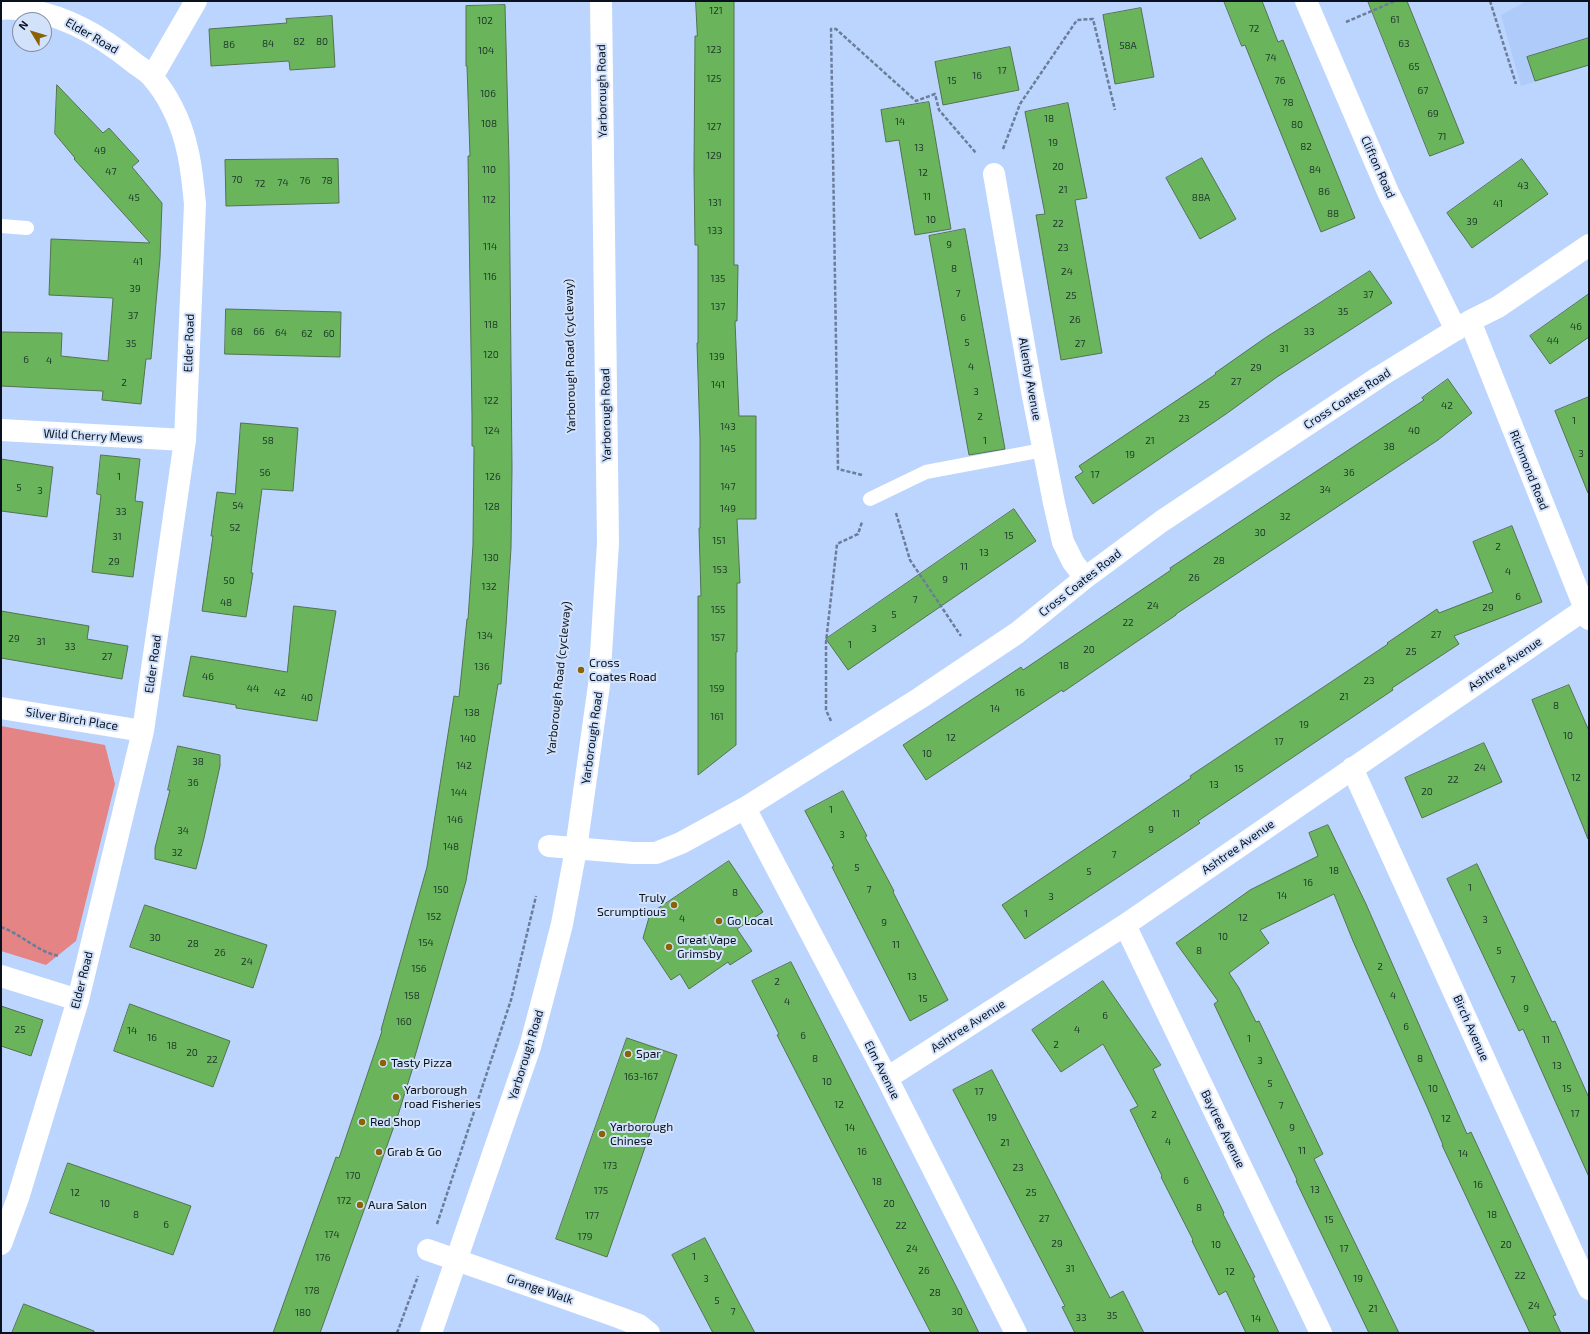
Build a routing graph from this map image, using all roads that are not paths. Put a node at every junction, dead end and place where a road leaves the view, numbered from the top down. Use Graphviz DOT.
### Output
graph roads {
  1 [pos="196,1"];
  2 [pos="600,1"];
  3 [pos="1306,1"];
  4 [pos="2,7"];
  5 [pos="152,77"];
  6 [pos="994,174"];
  7 [pos="1,226"];
  8 [pos="27,228"];
  9 [pos="1589,245"];
  10 [pos="1463,325"];
  11 [pos="1,430"];
  12 [pos="185,440"];
  13 [pos="1043,450"];
  14 [pos="870,499"];
  15 [pos="1085,578"];
  16 [pos="1587,614"];
  17 [pos="1,708"];
  18 [pos="143,731"];
  19 [pos="1352,768"];
  20 [pos="745,808"];
  21 [pos="549,846"];
  22 [pos="576,849"];
  23 [pos="1125,925"];
  24 [pos="1,976"];
  25 [pos="78,1000"];
  26 [pos="887,1078"];
  27 [pos="9,1194"];
  28 [pos="1,1244"];
  29 [pos="428,1250"];
  30 [pos="457,1260"];
  31 [pos="1589,1289"];
  32 [pos="430,1333"];
  33 [pos="650,1333"];
  34 [pos="1016,1333"];
  35 [pos="1321,1333"];
  1 -- 5 [label="street"];
  2 -- 22 [label="street, Yarborough Road"];
  3 -- 10 [label="street, Clifton Road"];
  4 -- 5 [label="street, Elder Road"];
  5 -- 12 [label="street, Elder Road"];
  6 -- 13 [label="street, Allenby Avenue"];
  7 -- 8 [label="lane"];
  9 -- 10 [label="street, Cross Coates Road"];
  10 -- 15 [label="street, Cross Coates Road"];
  10 -- 16 [label="street, Richmond Road"];
  11 -- 12 [label="street, Wild Cherry Mews"];
  12 -- 18 [label="street, Elder Road"];
  13 -- 14 [label="lane"];
  13 -- 15 [label="street, Allenby Avenue"];
  15 -- 20 [label="street, Cross Coates Road"];
  16 -- 19 [label="street, Ashtree Avenue"];
  17 -- 18 [label="street, Silver Birch Place"];
  18 -- 25 [label="street, Elder Road"];
  19 -- 23 [label="street, Ashtree Avenue"];
  19 -- 31 [label="street, Birch Avenue"];
  20 -- 22 [label="street, Cross Coates Road"];
  20 -- 26 [label="street, Elm Avenue"];
  21 -- 22 [label="street, Cross Coates Road"];
  22 -- 30 [label="street, Yarborough Road"];
  23 -- 26 [label="street, Ashtree Avenue"];
  23 -- 35 [label="street, Baytree Avenue"];
  24 -- 25 [label="street"];
  25 -- 27 [label="street, Elder Road"];
  26 -- 34 [label="street, Elm Avenue"];
  27 -- 28 [label="street, Elder Road"];
  29 -- 30 [label="street, Grange Walk"];
  30 -- 32 [label="street, Yarborough Road"];
  30 -- 33 [label="street, Grange Walk"];
}
